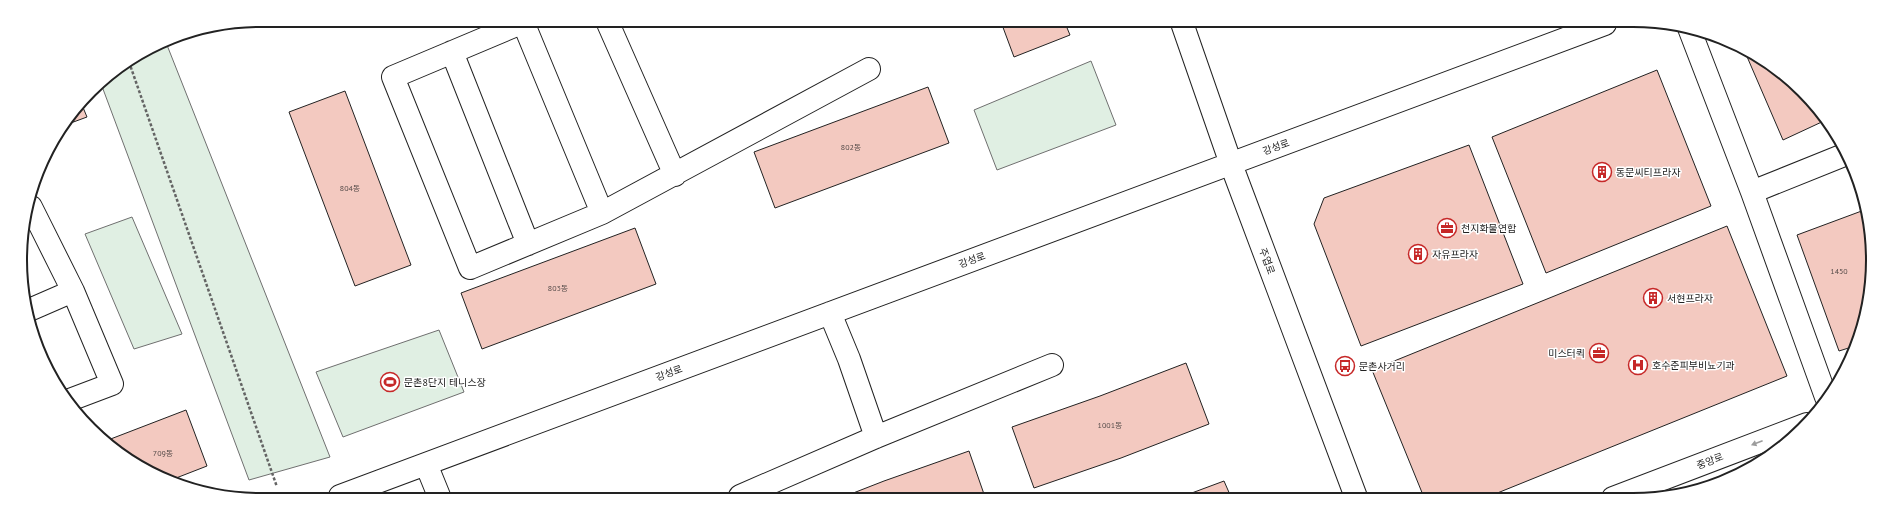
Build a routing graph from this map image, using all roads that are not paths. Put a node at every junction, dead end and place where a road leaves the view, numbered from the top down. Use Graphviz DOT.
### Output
graph roads {
  1 [pos="513,27"];
  2 [pos="527,27"];
  3 [pos="610,27"];
  4 [pos="1183,27"];
  5 [pos="1597,27"];
  6 [pos="1692,35"];
  7 [pos="452,52"];
  8 [pos="869,69"];
  9 [pos="1841,156"];
  10 [pos="1231,164"];
  11 [pos="675,175"];
  12 [pos="1752,192"];
  13 [pos="32,210"];
  14 [pos="602,213"];
  15 [pos="528,244"];
  16 [pos="73,291"];
  17 [pos="32,309"];
  18 [pos="830,313"];
  19 [pos="1052,366"];
  20 [pos="1824,393"];
  21 [pos="73,399"];
  22 [pos="1793,429"];
  23 [pos="876,437"];
  24 [pos="426,464"];
  25 [pos="348,493"];
  26 [pos="438,493"];
  27 [pos="747,493"];
  28 [pos="1354,493"];
  29 [pos="1626,493"];
  1 -- 7 [label="street"];
  2 -- 14 [label="street"];
  3 -- 11 [label="street"];
  4 -- 10 [label="street, 주엽로"];
  5 -- 10 [label="street, 강성로"];
  6 -- 12 [label="street"];
  7 -- 15 [label="street"];
  7 -- 15 [label="street"];
  8 -- 11 [label="street"];
  9 -- 12 [label="street"];
  10 -- 18 [label="street, 강성로"];
  10 -- 28 [label="street, 주엽로"];
  11 -- 14 [label="street"];
  12 -- 20 [label="street"];
  13 -- 16 [label="street"];
  14 -- 15 [label="street"];
  16 -- 17 [label="street"];
  16 -- 21 [label="street"];
  18 -- 23 [label="street"];
  18 -- 24 [label="street, 강성로"];
  19 -- 23 [label="street"];
  22 -- 29 [label="street, 중앙로, one-way"];
  23 -- 27 [label="street"];
  24 -- 25 [label="street, 강성로"];
  24 -- 26 [label="street"];
}
